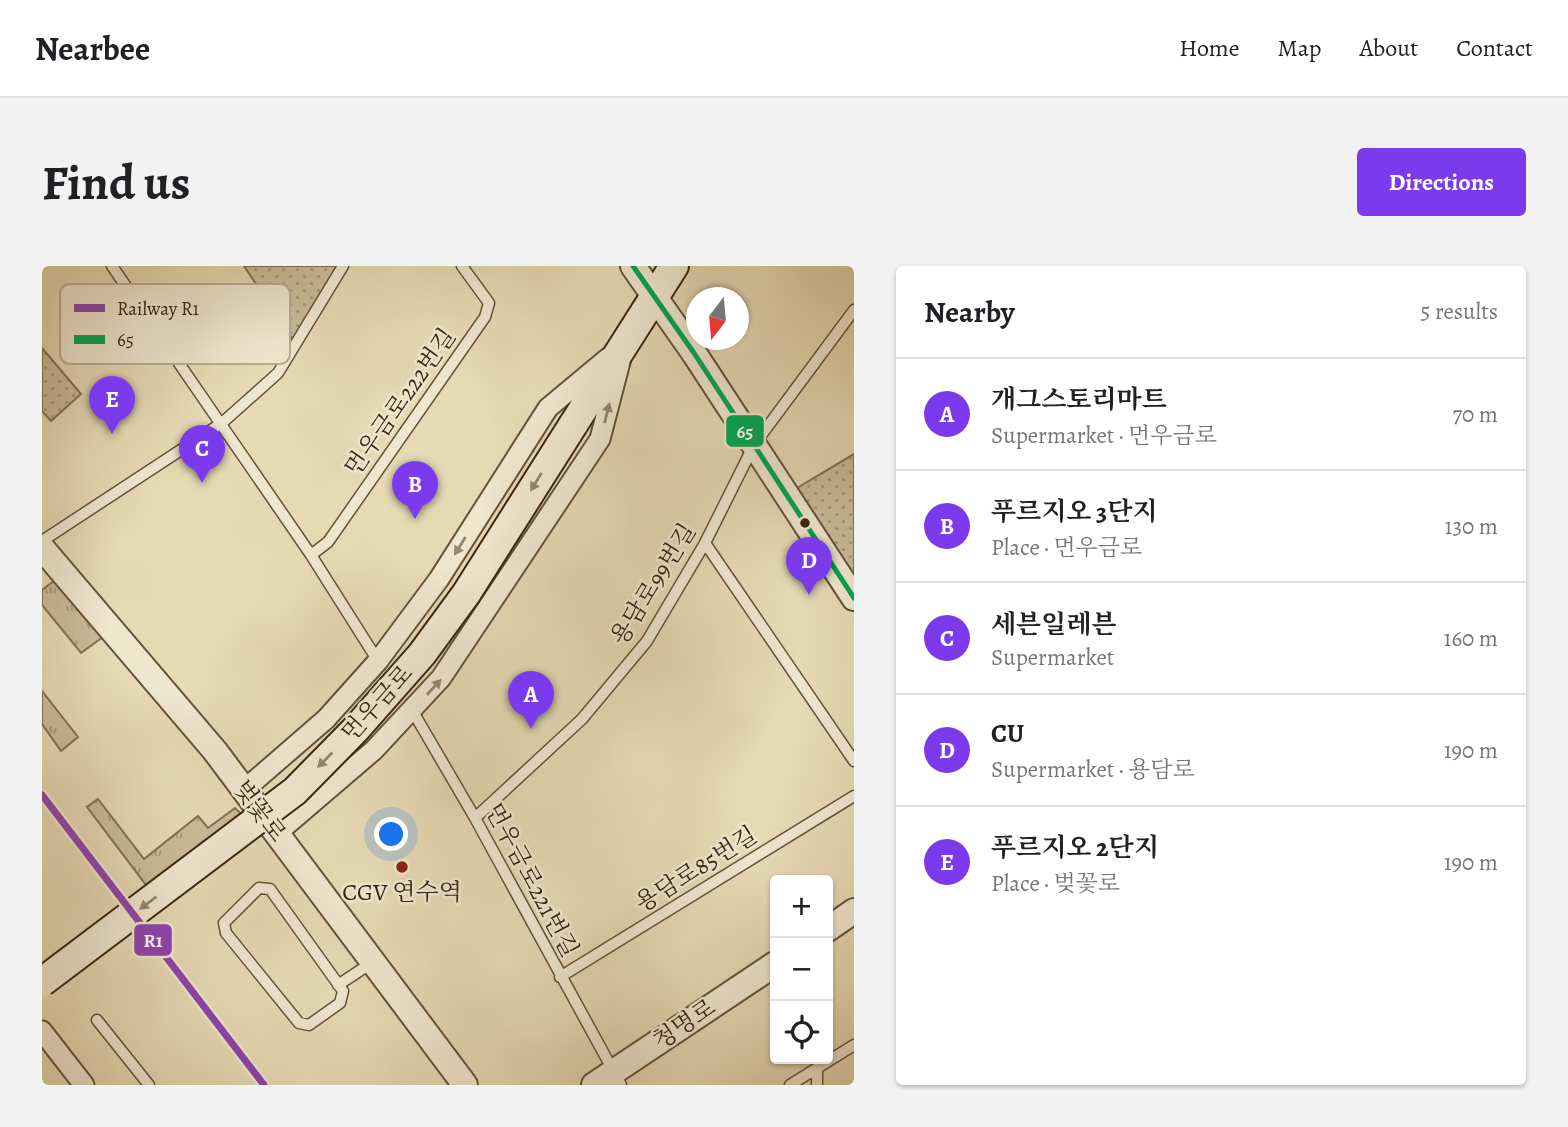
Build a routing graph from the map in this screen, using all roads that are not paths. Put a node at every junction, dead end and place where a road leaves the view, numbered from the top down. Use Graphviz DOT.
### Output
graph roads {
  1 [pos="112,266"];
  2 [pos="343,266"];
  3 [pos="462,266"];
  4 [pos="633,266"];
  5 [pos="674,266"];
  6 [pos="125,284"];
  7 [pos="654,298"];
  8 [pos="854,310"];
  9 [pos="625,344"];
  10 [pos="290,353"];
  11 [pos="181,364"];
  12 [pos="283,364"];
  13 [pos="222,423"];
  14 [pos="754,445"];
  15 [pos="42,541"];
  16 [pos="705,543"];
  17 [pos="42,548"];
  18 [pos="311,555"];
  19 [pos="854,597"];
  20 [pos="378,661"];
  21 [pos="412,710"];
  22 [pos="854,761"];
  23 [pos="244,790"];
  24 [pos="854,796"];
  25 [pos="475,818"];
  26 [pos="277,834"];
  27 [pos="854,911"];
  28 [pos="833,926"];
  29 [pos="373,962"];
  30 [pos="770,968"];
  31 [pos="560,977"];
  32 [pos="42,982"];
  33 [pos="338,985"];
  34 [pos="97,1020"];
  35 [pos="42,1031"];
  36 [pos="854,1045"];
  37 [pos="817,1068"];
  38 [pos="618,1078"];
  39 [pos="84,1085"];
  40 [pos="149,1085"];
  41 [pos="465,1085"];
  42 [pos="594,1085"];
  43 [pos="790,1085"];
  44 [pos="817,1085"];
  1 -- 6 [label="lane"];
  2 -- 10 [label="lane"];
  3 -- 18 [label="lane, 먼우금로222번길"];
  4 -- 7 [label="street"];
  5 -- 7 [label="main road, 먼우금로"];
  7 -- 9 [label="main road, 먼우금로"];
  7 -- 14 [label="street"];
  8 -- 14 [label="lane, 용담로99번길"];
  9 -- 20 [label="street, 먼우금로, one-way"];
  21 -- 9 [label="street, 먼우금로, one-way"];
  9 -- 32 [label="main road, 먼우금로, one-way, bridge"];
  11 -- 13 [label="lane"];
  12 -- 13 [label="lane"];
  13 -- 15 [label="lane"];
  13 -- 18 [label="lane"];
  14 -- 16 [label="lane, 용담로99번길"];
  14 -- 19 [label="street"];
  16 -- 22 [label="lane"];
  16 -- 25 [label="lane, 용담로99번길"];
  17 -- 23 [label="street, 벚꽃로"];
  18 -- 20 [label="lane"];
  20 -- 23 [label="street, 먼우금로"];
  21 -- 25 [label="lane, 먼우금로221번길"];
  21 -- 26 [label="street, 먼우금로"];
  23 -- 26 [label="street, 벚꽃로"];
  24 -- 31 [label="lane, 용담로85번길"];
  25 -- 31 [label="lane, 먼우금로221번길"];
  26 -- 29 [label="street, 벚꽃로"];
  27 -- 28 [label="street"];
  29 -- 33 [label="lane"];
  29 -- 41 [label="street, 벚꽃로"];
  30 -- 38 [label="street, 청명로"];
  31 -- 38 [label="lane, 먼우금로221번길"];
  33 -- 33 [label="lane"];
  34 -- 40 [label="lane"];
  35 -- 39 [label="street"];
  36 -- 37 [label="lane"];
  37 -- 43 [label="lane"];
  37 -- 44 [label="lane"];
  38 -- 42 [label="street, 청명로"];
}
